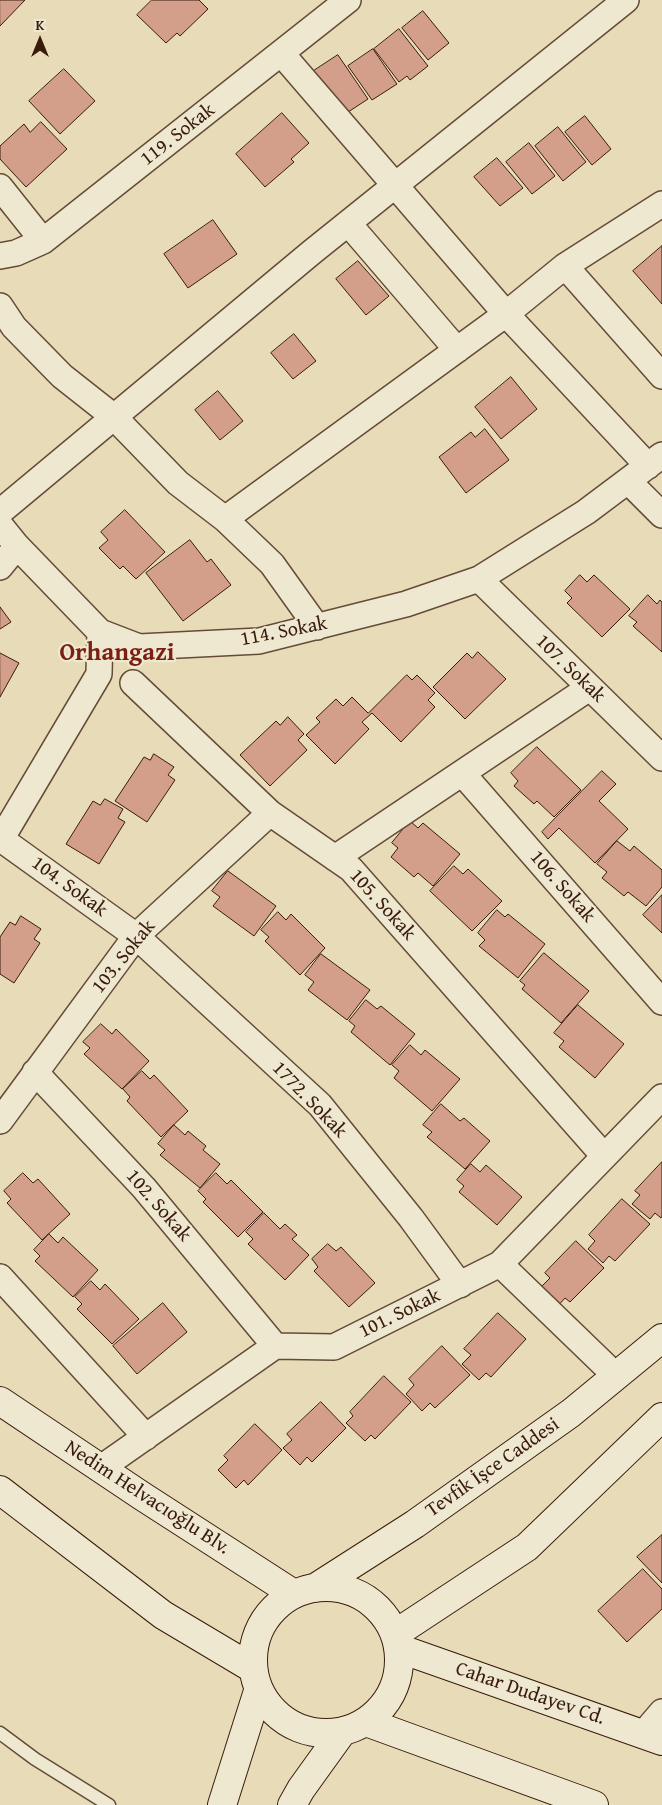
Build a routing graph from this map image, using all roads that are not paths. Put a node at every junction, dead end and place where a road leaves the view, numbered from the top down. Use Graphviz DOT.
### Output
graph roads {
  1 [pos="348,0"];
  2 [pos="626,0"];
  3 [pos="281,53"];
  4 [pos="395,186"];
  5 [pos="0,187"];
  6 [pos="662,204"];
  7 [pos="348,223"];
  8 [pos="43,241"];
  9 [pos="0,256"];
  10 [pos="566,266"];
  11 [pos="0,306"];
  12 [pos="506,314"];
  13 [pos="7,332"];
  14 [pos="457,350"];
  15 [pos="662,376"];
  16 [pos="114,417"];
  17 [pos="655,461"];
  18 [pos="628,481"];
  19 [pos="0,512"];
  20 [pos="662,515"];
  21 [pos="225,519"];
  22 [pos="0,525"];
  23 [pos="17,546"];
  24 [pos="0,567"];
  25 [pos="479,579"];
  26 [pos="317,626"];
  27 [pos="100,632"];
  28 [pos="139,647"];
  29 [pos="99,674"];
  30 [pos="133,683"];
  31 [pos="589,688"];
  32 [pos="662,758"];
  33 [pos="462,773"];
  34 [pos="270,813"];
  35 [pos="1,840"];
  36 [pos="336,858"];
  37 [pos="136,936"];
  38 [pos="662,1002"];
  39 [pos="35,1072"];
  40 [pos="662,1097"];
  41 [pos="0,1121"];
  42 [pos="604,1156"];
  43 [pos="500,1264"];
  44 [pos="0,1277"];
  45 [pos="460,1285"];
  46 [pos="662,1338"];
  47 [pos="275,1346"];
  48 [pos="616,1376"];
  49 [pos="0,1401"];
  50 [pos="662,1417"];
  51 [pos="146,1437"];
  52 [pos="101,1468"];
  53 [pos="0,1490"];
  54 [pos="305,1590"];
  55 [pos="396,1641"];
  56 [pos="255,1680"];
  57 [pos="662,1712"];
  58 [pos="354,1727"];
  59 [pos="0,1733"];
  60 [pos="653,1737"];
  61 [pos="109,1805"];
  62 [pos="222,1805"];
  63 [pos="292,1805"];
  64 [pos="594,1805"];
  1 -- 3 [label="street, 119. Sokak"];
  2 -- 4 [label="street"];
  3 -- 4 [label="street"];
  3 -- 8 [label="street, 119. Sokak"];
  4 -- 7 [label="street"];
  4 -- 12 [label="street"];
  5 -- 8 [label="street"];
  6 -- 10 [label="street"];
  7 -- 14 [label="street"];
  7 -- 16 [label="street"];
  8 -- 9 [label="street, 119. Sokak"];
  10 -- 12 [label="street"];
  10 -- 15 [label="street"];
  11 -- 13 [label="street"];
  12 -- 14 [label="street"];
  12 -- 17 [label="street"];
  13 -- 16 [label="street"];
  14 -- 21 [label="street"];
  16 -- 19 [label="street"];
  16 -- 21 [label="street"];
  17 -- 18 [label="street, 114. Sokak"];
  18 -- 20 [label="street"];
  18 -- 25 [label="street, 114. Sokak"];
  21 -- 26 [label="street"];
  22 -- 23 [label="street"];
  23 -- 24 [label="street"];
  23 -- 27 [label="street"];
  25 -- 26 [label="street, 114. Sokak"];
  25 -- 31 [label="street, 107. Sokak"];
  26 -- 28 [label="street, 114. Sokak"];
  27 -- 28 [label="street, 114. Sokak"];
  27 -- 29 [label="street"];
  28 -- 30 [label="street"];
  29 -- 30 [label="street"];
  29 -- 35 [label="street"];
  30 -- 34 [label="street, 105. Sokak"];
  31 -- 32 [label="street, 107. Sokak"];
  31 -- 33 [label="street"];
  33 -- 36 [label="street"];
  33 -- 38 [label="street, 106. Sokak"];
  34 -- 36 [label="street, 105. Sokak"];
  34 -- 37 [label="street, 103. Sokak"];
  35 -- 37 [label="street, 104. Sokak"];
  36 -- 42 [label="street, 105. Sokak"];
  37 -- 39 [label="street, 103. Sokak"];
  37 -- 45 [label="street, 1772. Sokak"];
  39 -- 41 [label="street, 103. Sokak"];
  39 -- 47 [label="street, 102. Sokak"];
  40 -- 42 [label="street, 101. Sokak"];
  42 -- 43 [label="street, 101. Sokak"];
  43 -- 45 [label="street, 101. Sokak"];
  43 -- 48 [label="street"];
  44 -- 51 [label="street"];
  45 -- 47 [label="street, 101. Sokak"];
  46 -- 48 [label="main road, Tevfik İşce Caddesi"];
  47 -- 51 [label="street"];
  48 -- 54 [label="main road, Tevfik İşce Caddesi"];
  49 -- 52 [label="main road, Nedim Helvacıoğlu Blv."];
  50 -- 55 [label="main road"];
  51 -- 52 [label="street"];
  52 -- 54 [label="main road, Nedim Helvacıoğlu Blv."];
  53 -- 56 [label="main road"];
  54 -- 55 [label="main road"];
  54 -- 56 [label="main road"];
  55 -- 58 [label="main road"];
  55 -- 60 [label="main road, Cahar Dudayev Cd."];
  56 -- 58 [label="main road"];
  56 -- 62 [label="main road"];
  57 -- 60 [label="street"];
  58 -- 63 [label="main road"];
  58 -- 64 [label="main road"];
  59 -- 61 [label="lane"];
}
